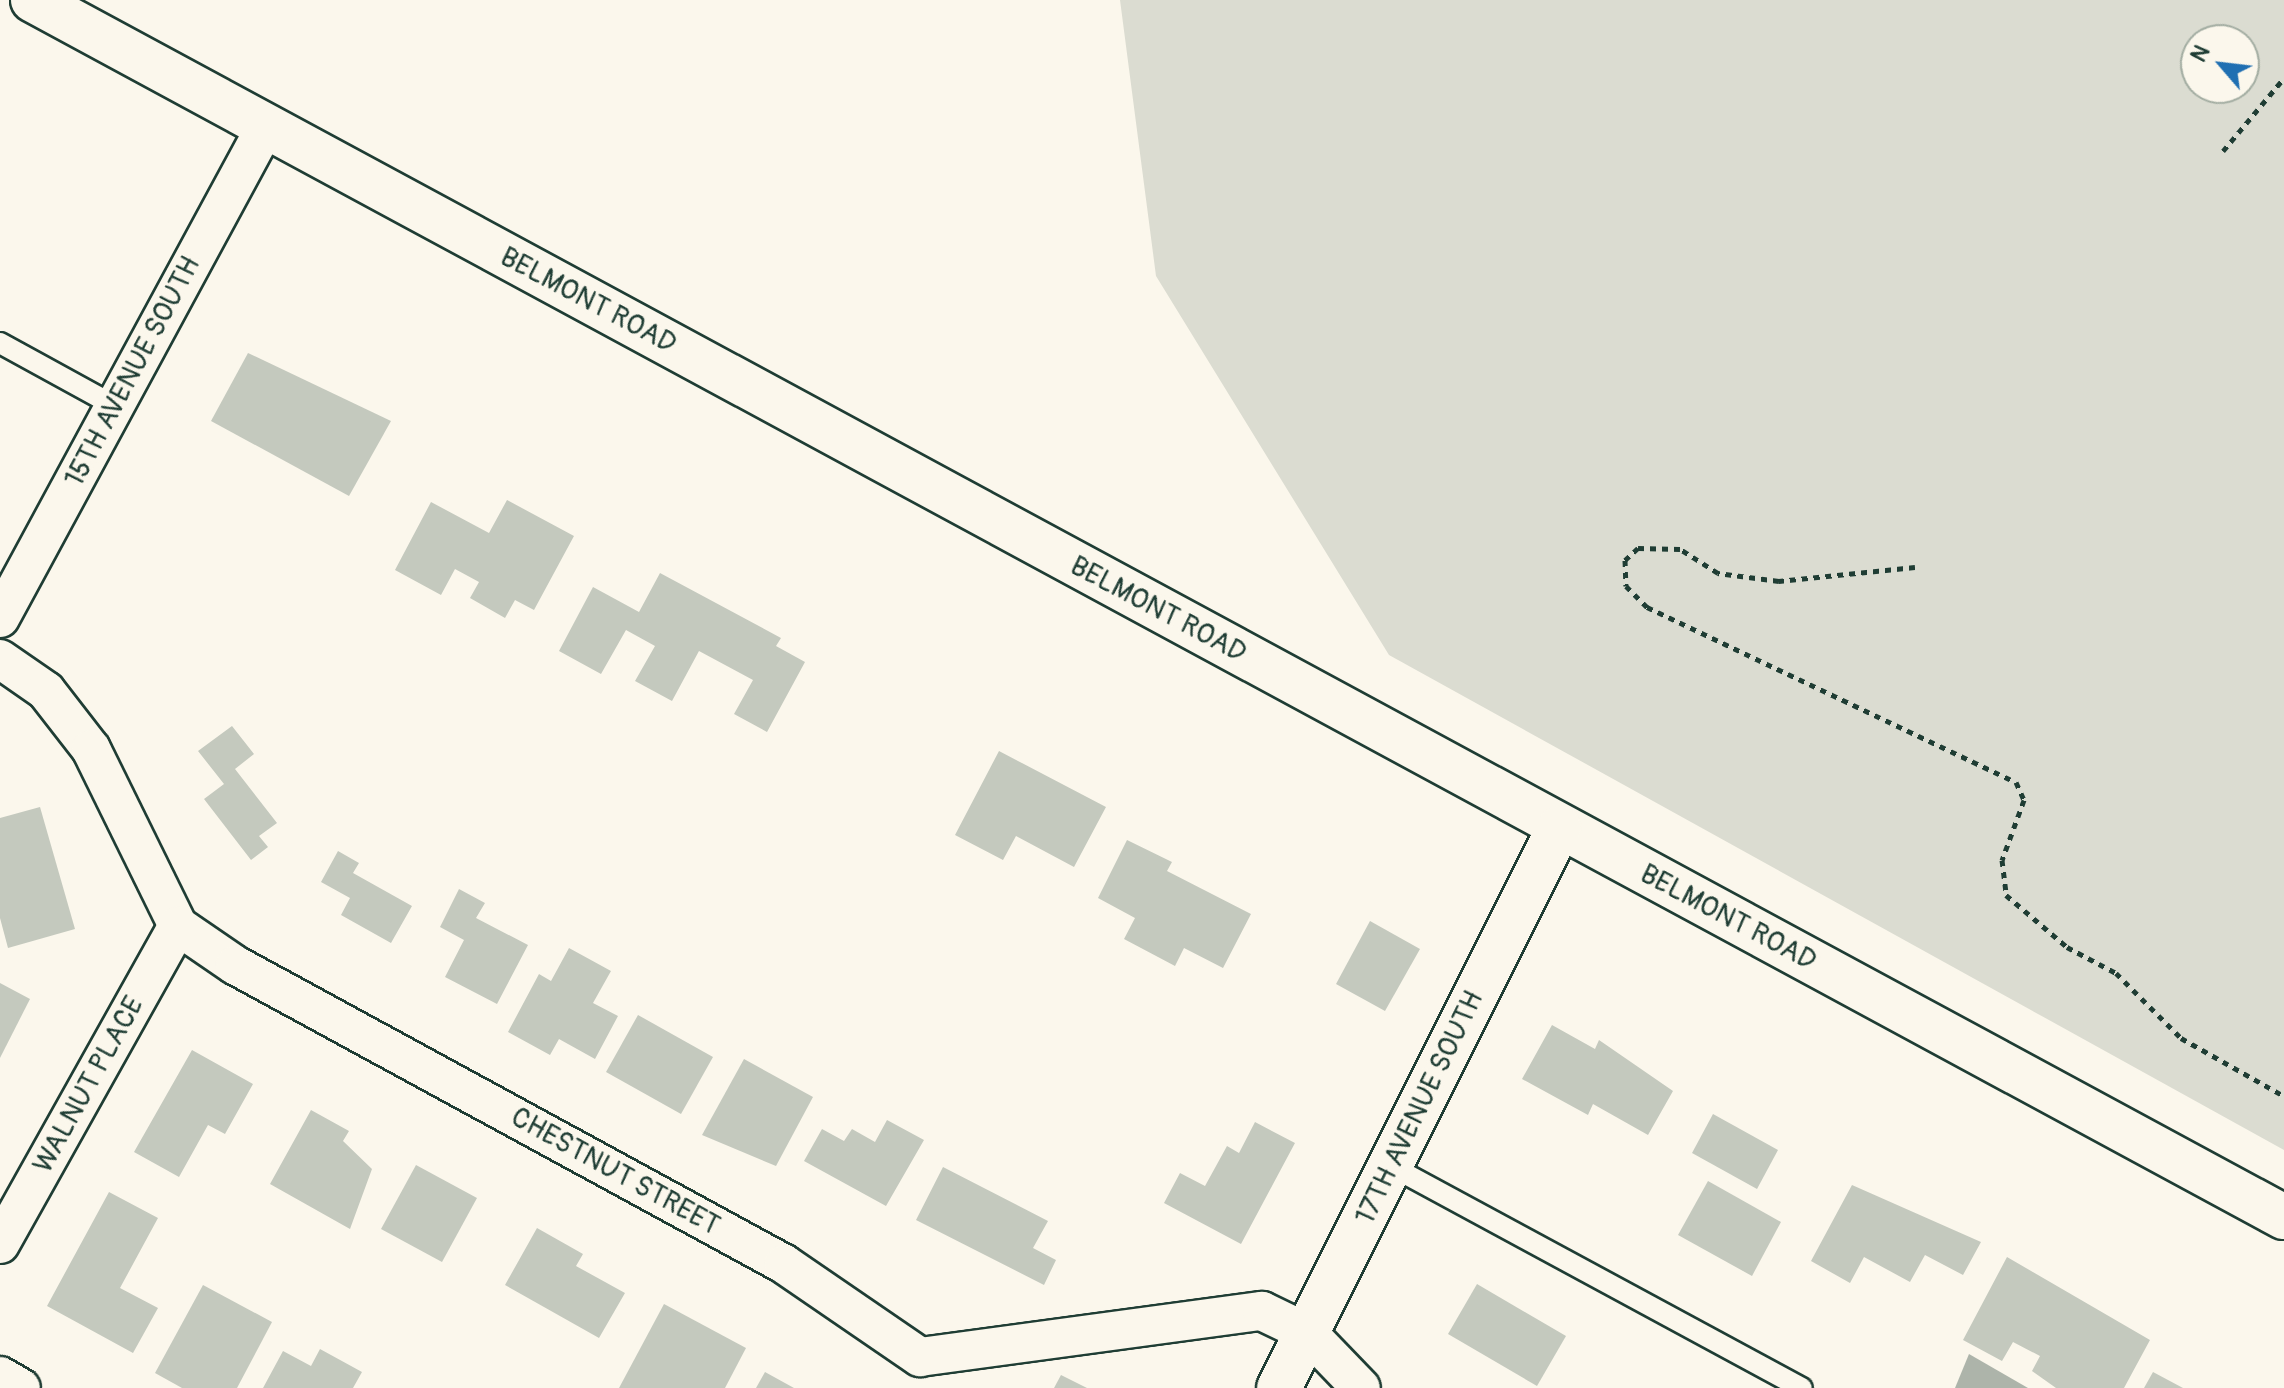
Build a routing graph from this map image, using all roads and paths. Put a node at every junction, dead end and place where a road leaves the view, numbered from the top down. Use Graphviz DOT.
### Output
graph roads {
  1 [pos="33,0"];
  2 [pos="2284,78"];
  3 [pos="266,126"];
  4 [pos="2223,151"];
  5 [pos="0,343"];
  6 [pos="115,406"];
  7 [pos="1915,567"];
  8 [pos="0,618"];
  9 [pos="0,659"];
  10 [pos="1559,828"];
  11 [pos="178,926"];
  12 [pos="2284,1096"];
  13 [pos="1391,1166"];
  14 [pos="2284,1217"];
  15 [pos="0,1244"];
  16 [pos="1308,1333"];
  17 [pos="919,1372"];
  18 [pos="0,1376"];
  19 [pos="21,1388"];
  20 [pos="1279,1388"];
  21 [pos="1361,1388"];
  22 [pos="1802,1388"];
  1 -- 3 [label="street, BELMONT ROAD"];
  2 -- 4 [label="path"];
  3 -- 6 [label="street, 15TH AVENUE SOUTH"];
  3 -- 10 [label="street, BELMONT ROAD"];
  5 -- 6 [label="lane"];
  6 -- 8 [label="street, 15TH AVENUE SOUTH"];
  7 -- 12 [label="path"];
  9 -- 11 [label="street, CHESTNUT STREET"];
  10 -- 13 [label="street, 17TH AVENUE SOUTH"];
  10 -- 14 [label="street, BELMONT ROAD"];
  11 -- 15 [label="street, WALNUT PLACE"];
  11 -- 17 [label="street, CHESTNUT STREET"];
  13 -- 16 [label="street, 17TH AVENUE SOUTH"];
  13 -- 22 [label="lane"];
  16 -- 17 [label="street, CHESTNUT STREET"];
  16 -- 20 [label="street, 17TH AVENUE SOUTH"];
  16 -- 21 [label="street, CHESTNUT STREET"];
  18 -- 19 [label="street"];
}
